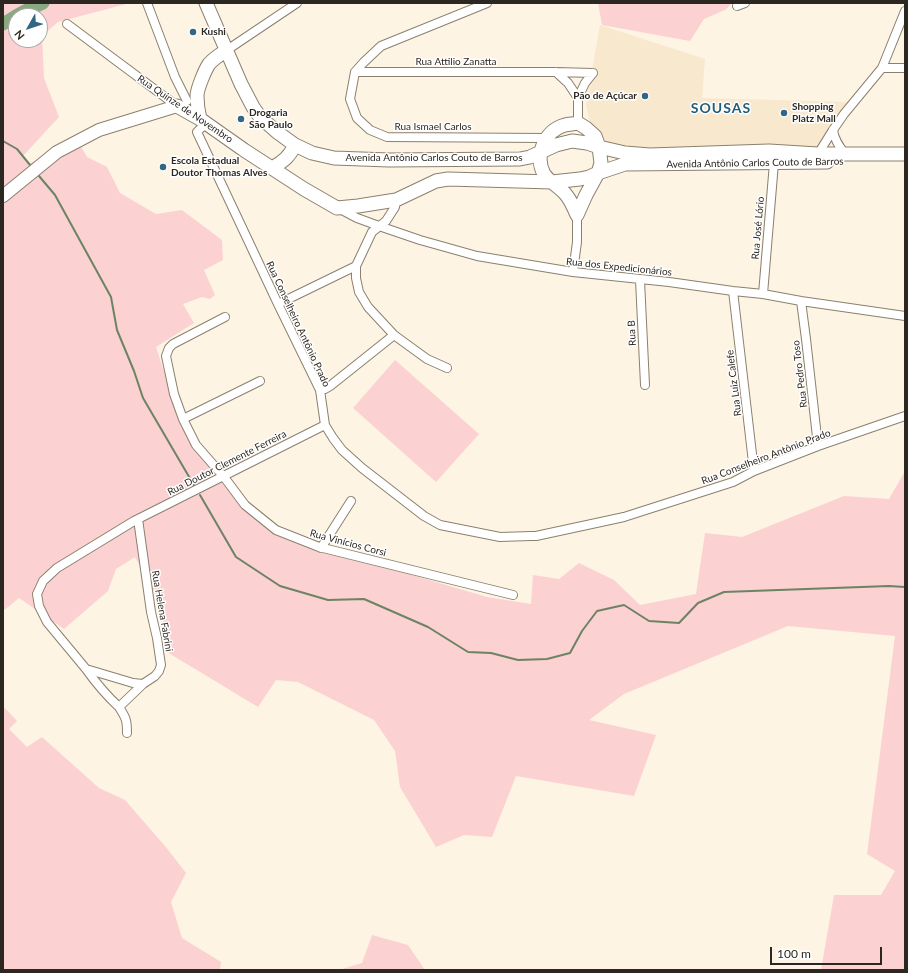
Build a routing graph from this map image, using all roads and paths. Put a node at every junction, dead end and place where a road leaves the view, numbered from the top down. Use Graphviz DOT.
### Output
graph roads {
  1 [pos="147,3"];
  2 [pos="206,3"];
  3 [pos="297,3"];
  4 [pos="487,3"];
  5 [pos="905,11"];
  6 [pos="67,24"];
  7 [pos="227,50"];
  8 [pos="882,68"];
  9 [pos="905,68"];
  10 [pos="356,72"];
  11 [pos="556,72"];
  12 [pos="578,98"];
  13 [pos="187,101"];
  14 [pos="578,123"];
  15 [pos="201,125"];
  16 [pos="832,130"];
  17 [pos="546,138"];
  18 [pos="295,145"];
  19 [pos="599,147"];
  20 [pos="541,151"];
  21 [pos="818,154"];
  22 [pos="845,154"];
  23 [pos="905,154"];
  24 [pos="905,161"];
  25 [pos="774,163"];
  26 [pos="272,168"];
  27 [pos="598,173"];
  28 [pos="552,182"];
  29 [pos="3,196"];
  30 [pos="396,200"];
  31 [pos="338,208"];
  32 [pos="577,215"];
  33 [pos="379,226"];
  34 [pos="356,266"];
  35 [pos="573,272"];
  36 [pos="640,280"];
  37 [pos="733,291"];
  38 [pos="763,294"];
  39 [pos="800,301"];
  40 [pos="278,304"];
  41 [pos="905,316"];
  42 [pos="225,317"];
  43 [pos="394,335"];
  44 [pos="447,368"];
  45 [pos="260,381"];
  46 [pos="645,385"];
  47 [pos="320,390"];
  48 [pos="905,416"];
  49 [pos="183,419"];
  50 [pos="325,425"];
  51 [pos="818,446"];
  52 [pos="754,471"];
  53 [pos="224,476"];
  54 [pos="351,501"];
  55 [pos="138,519"];
  56 [pos="321,548"];
  57 [pos="513,595"];
  58 [pos="86,669"];
  59 [pos="143,684"];
  60 [pos="119,707"];
  61 [pos="127,733"];
  1 -- 13 [label="street"];
  2 -- 7 [label="main road, Avenida Antônio Carlos Couto de Barros"];
  3 -- 7 [label="street"];
  4 -- 10 [label="street, Rua Ismael Carlos"];
  5 -- 8 [label="street"];
  6 -- 13 [label="street, Rua Quinze de Novembro"];
  7 -- 13 [label="main road"];
  7 -- 18 [label="main road, Avenida Antônio Carlos Couto de Barros"];
  8 -- 9 [label="street"];
  8 -- 16 [label="street"];
  10 -- 11 [label="street, Rua Attilio Zanatta"];
  10 -- 17 [label="street, Rua Ismael Carlos"];
  11 -- 12 [label="street"];
  11 -- 12 [label="street, Rua Attilio Zanatta"];
  12 -- 14 [label="street"];
  13 -- 15 [label="main road, Rua Quinze de Novembro"];
  13 -- 15 [label="main road"];
  13 -- 29 [label="main road"];
  14 -- 17 [label="main road"];
  14 -- 19 [label="main road"];
  15 -- 26 [label="main road, Rua Quinze de Novembro"];
  15 -- 40 [label="street, Rua Conselheiro Antônio Prado"];
  16 -- 21 [label="street"];
  16 -- 22 [label="street"];
  17 -- 20 [label="main road"];
  18 -- 20 [label="main road, Avenida Antônio Carlos Couto de Barros"];
  18 -- 26 [label="main road"];
  19 -- 20 [label="main road, Avenida Antônio Carlos Couto de Barros"];
  19 -- 21 [label="main road, Avenida Antônio Carlos Couto de Barros"];
  19 -- 27 [label="main road"];
  20 -- 28 [label="main road"];
  21 -- 22 [label="main road, Avenida Antônio Carlos Couto de Barros"];
  22 -- 23 [label="main road, Avenida Antônio Carlos Couto de Barros"];
  24 -- 25 [label="main road, Avenida Antônio Carlos Couto de Barros"];
  25 -- 27 [label="main road, Avenida Antônio Carlos Couto de Barros"];
  25 -- 38 [label="street, Rua José Lório"];
  26 -- 31 [label="main road, Rua Quinze de Novembro"];
  27 -- 28 [label="main road, Avenida Antônio Carlos Couto de Barros"];
  27 -- 32 [label="main road"];
  28 -- 30 [label="main road, Avenida Antônio Carlos Couto de Barros"];
  28 -- 32 [label="main road"];
  30 -- 31 [label="main road"];
  30 -- 33 [label="street"];
  31 -- 33 [label="street, Rua dos Expedicionários"];
  32 -- 35 [label="street"];
  33 -- 34 [label="street"];
  33 -- 35 [label="street, Rua dos Expedicionários"];
  34 -- 40 [label="street"];
  34 -- 43 [label="street"];
  35 -- 36 [label="street, Rua dos Expedicionários"];
  36 -- 37 [label="street, Rua dos Expedicionários"];
  36 -- 46 [label="street, Rua B"];
  37 -- 38 [label="street, Rua dos Expedicionários"];
  37 -- 52 [label="street, Rua Luiz Calefe"];
  38 -- 39 [label="street, Rua dos Expedicionários"];
  39 -- 41 [label="street, Rua dos Expedicionários"];
  39 -- 51 [label="street, Rua Pedro Toso"];
  40 -- 47 [label="street, Rua Conselheiro Antônio Prado"];
  42 -- 49 [label="street, Rua Vinícios Corsi"];
  43 -- 44 [label="street"];
  43 -- 47 [label="street"];
  45 -- 49 [label="street"];
  47 -- 50 [label="street, Rua Conselheiro Antônio Prado"];
  48 -- 51 [label="street, Rua Conselheiro Antônio Prado"];
  49 -- 53 [label="street, Rua Vinícios Corsi"];
  50 -- 52 [label="street, Rua Conselheiro Antônio Prado"];
  50 -- 53 [label="street, Rua Doutor Clemente Ferreira"];
  51 -- 52 [label="street, Rua Conselheiro Antônio Prado"];
  53 -- 55 [label="street, Rua Doutor Clemente Ferreira"];
  53 -- 56 [label="street, Rua Vinícios Corsi"];
  54 -- 56 [label="street"];
  55 -- 58 [label="street"];
  55 -- 59 [label="street, Rua Helena Fabrini"];
  56 -- 57 [label="street, Rua Vinícios Corsi"];
  58 -- 59 [label="street"];
  58 -- 60 [label="street"];
  59 -- 60 [label="street, Rua Helena Fabrini"];
  60 -- 61 [label="street"];
}
